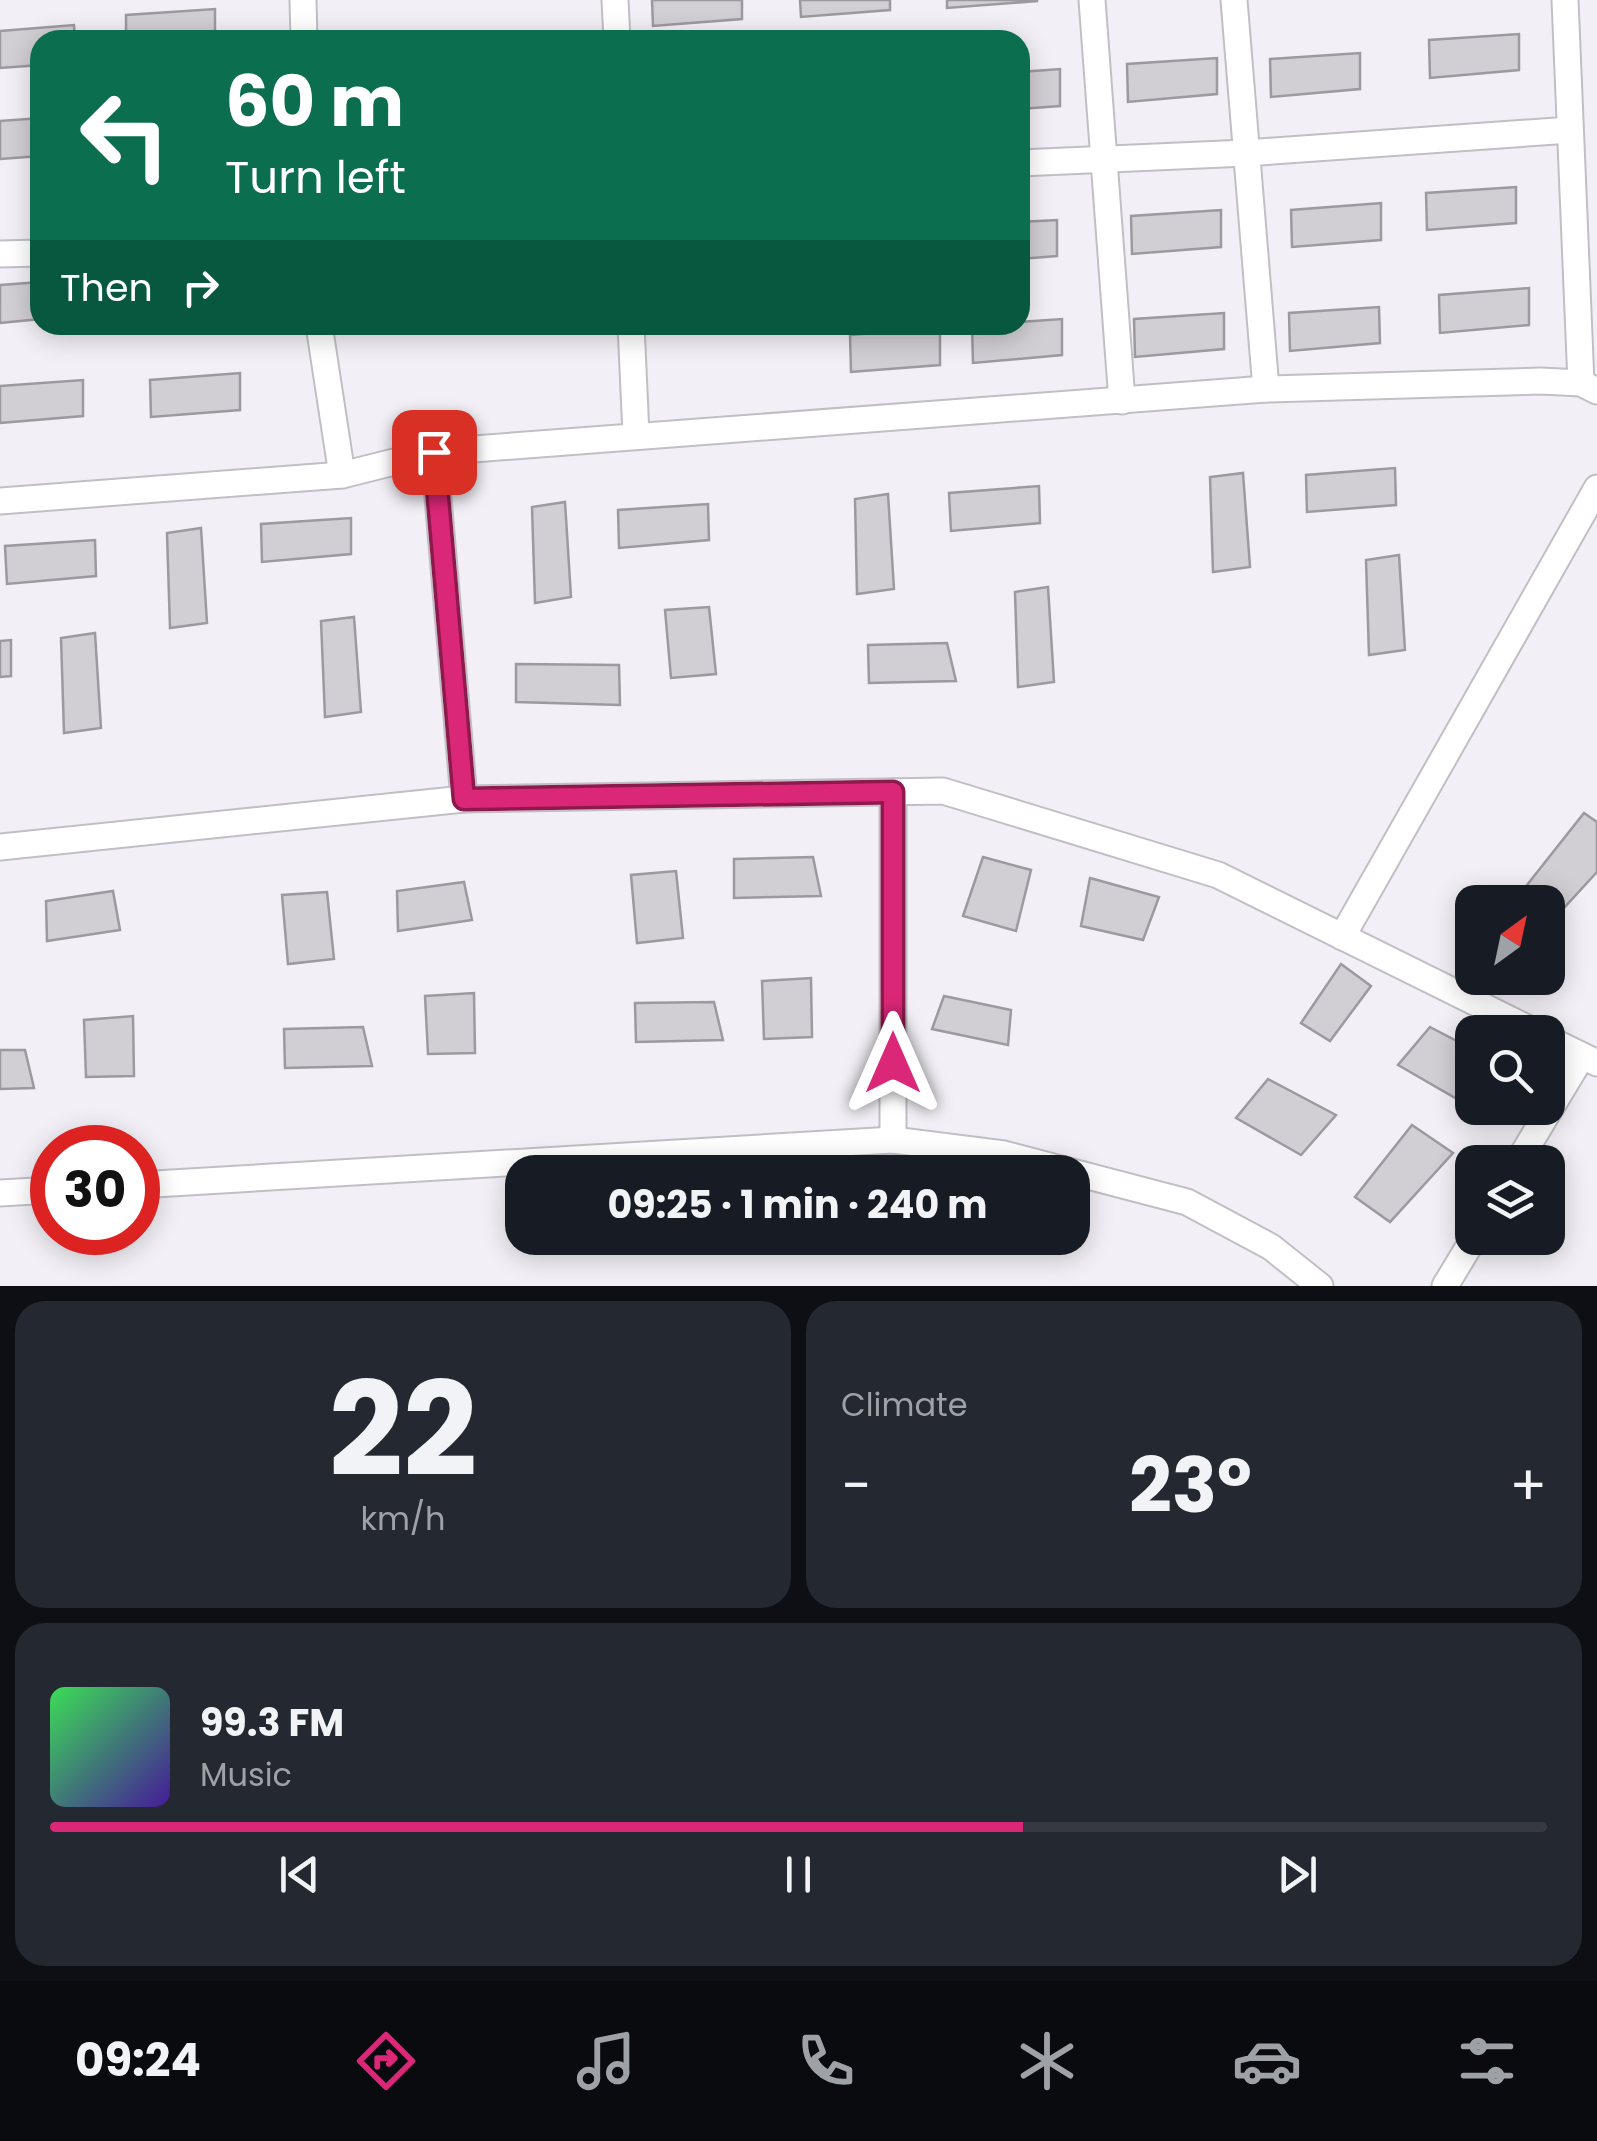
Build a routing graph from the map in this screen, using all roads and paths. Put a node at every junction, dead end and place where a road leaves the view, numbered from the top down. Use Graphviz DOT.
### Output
graph roads {
  1 [pos="303,0"];
  2 [pos="615,0"];
  3 [pos="1092,0"];
  4 [pos="1234,0"];
  5 [pos="1565,0"];
  6 [pos="304,30"];
  7 [pos="616,30"];
  8 [pos="1570,130"];
  9 [pos="1246,153"];
  10 [pos="1104,160"];
  11 [pos="1030,163"];
  12 [pos="30,252"];
  13 [pos="0,254"];
  14 [pos="321,335"];
  15 [pos="631,335"];
  16 [pos="1589,387"];
  17 [pos="1266,389"];
  18 [pos="1122,402"];
  19 [pos="636,435"];
  20 [pos="434,452"];
  21 [pos="342,476"];
  22 [pos="1597,488"];
  23 [pos="0,501"];
  24 [pos="893,792"];
  25 [pos="464,799"];
  26 [pos="0,846"];
  27 [pos="1342,937"];
  28 [pos="1500,1015"];
  29 [pos="1565,1048"];
  30 [pos="1590,1060"];
  31 [pos="893,1140"];
  32 [pos="1530,1145"];
  33 [pos="160,1183"];
  34 [pos="30,1191"];
  35 [pos="0,1193"];
  36 [pos="1464,1255"];
  37 [pos="1320,1286"];
  38 [pos="1445,1286"];
  1 -- 6 [label="street"];
  2 -- 7 [label="street"];
  3 -- 10 [label="street"];
  4 -- 9 [label="street"];
  5 -- 8 [label="street"];
  8 -- 9 [label="street"];
  8 -- 16 [label="street"];
  9 -- 10 [label="street"];
  9 -- 17 [label="street"];
  10 -- 11 [label="street"];
  10 -- 18 [label="street"];
  12 -- 13 [label="street"];
  14 -- 21 [label="street"];
  15 -- 19 [label="street"];
  16 -- 17 [label="street"];
  17 -- 18 [label="street"];
  18 -- 19 [label="street"];
  19 -- 20 [label="street"];
  20 -- 21 [label="street"];
  20 -- 25 [label="street"];
  21 -- 23 [label="street"];
  22 -- 27 [label="street"];
  24 -- 25 [label="street"];
  24 -- 27 [label="street"];
  24 -- 31 [label="street"];
  25 -- 26 [label="street"];
  27 -- 28 [label="street"];
  29 -- 30 [label="street"];
  30 -- 32 [label="street"];
  31 -- 33 [label="street"];
  31 -- 37 [label="street"];
  34 -- 35 [label="street"];
  36 -- 38 [label="street"];
}
